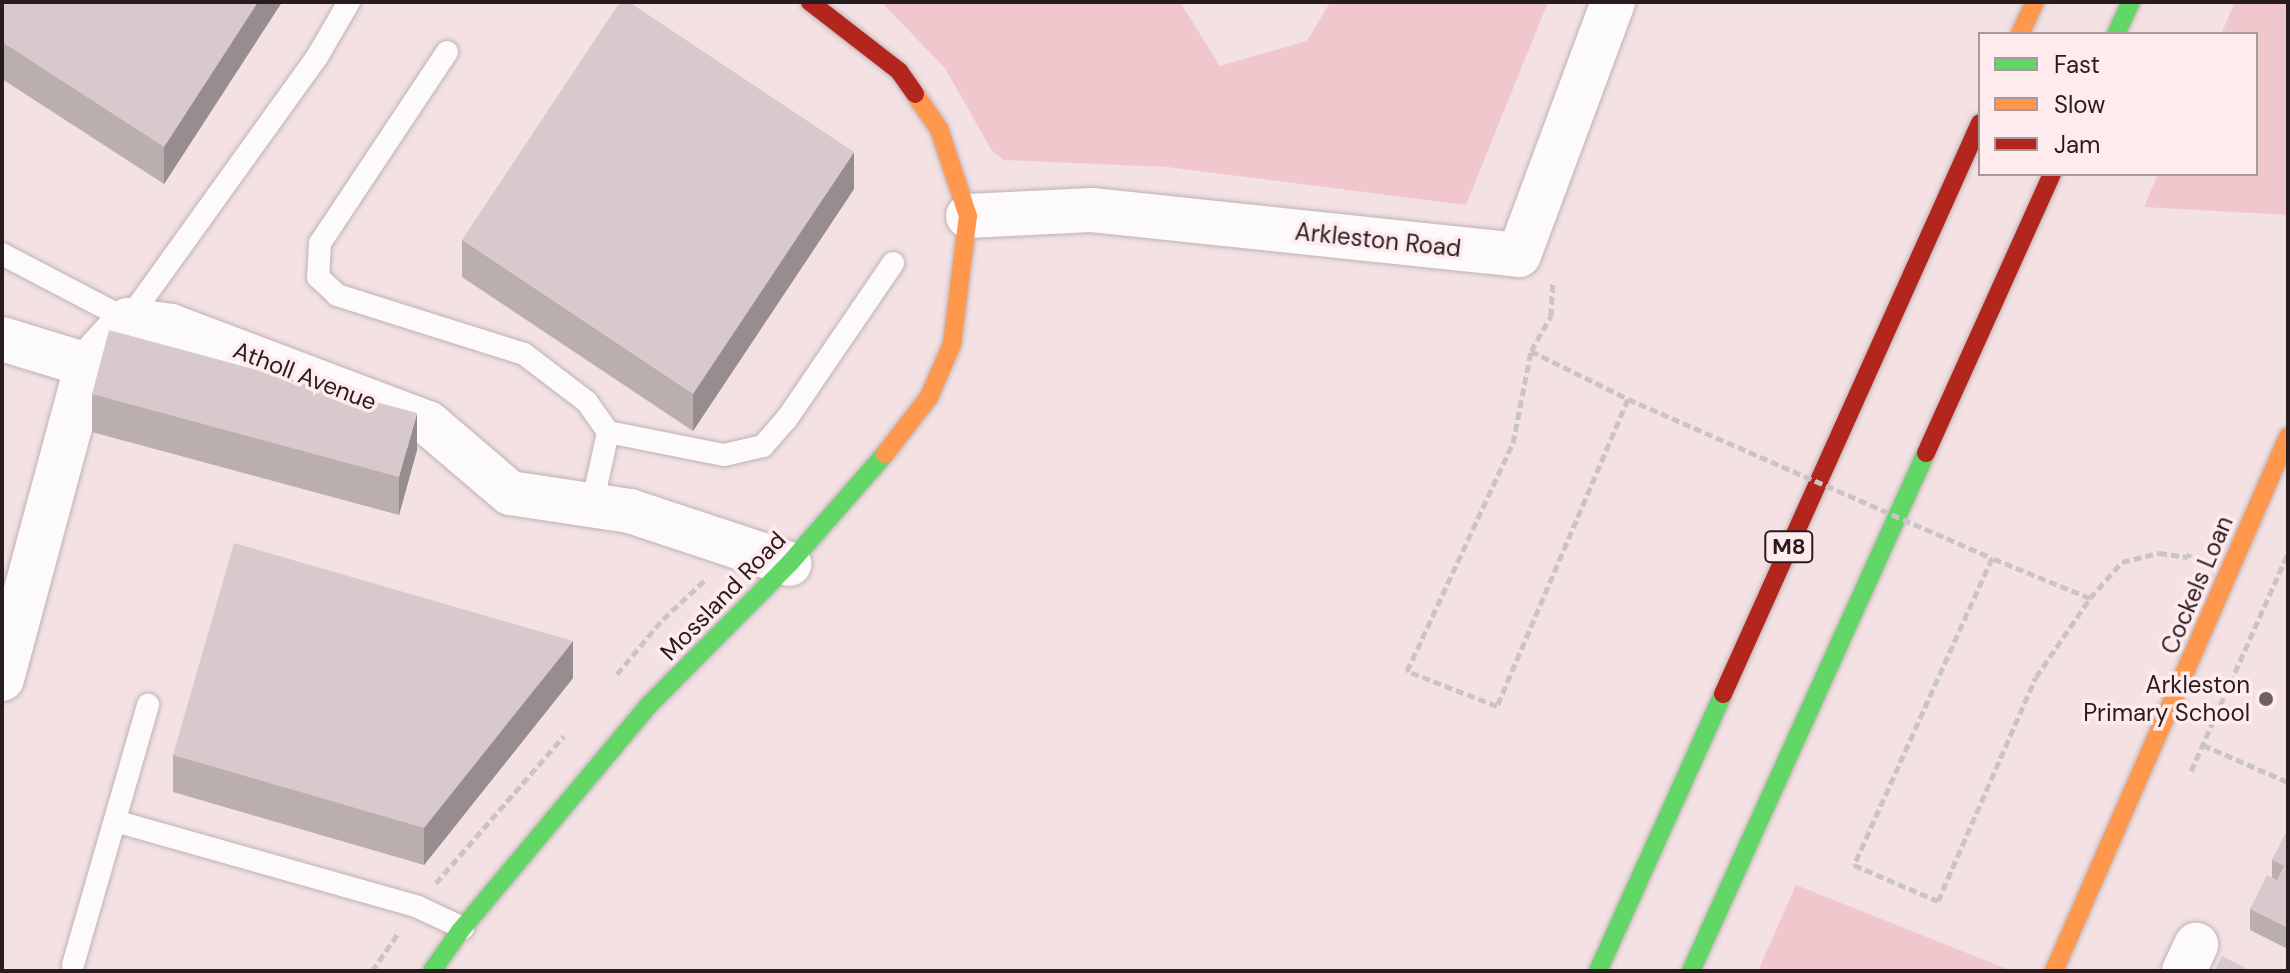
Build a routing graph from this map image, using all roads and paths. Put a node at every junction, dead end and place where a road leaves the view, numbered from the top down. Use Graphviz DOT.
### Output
graph roads {
  1 [pos="349,2"];
  2 [pos="810,2"];
  3 [pos="1613,2"];
  4 [pos="2035,2"];
  5 [pos="2131,2"];
  6 [pos="2021,32"];
  7 [pos="2117,32"];
  8 [pos="447,52"];
  9 [pos="1978,127"];
  10 [pos="2051,176"];
  11 [pos="968,216"];
  12 [pos="2,254"];
  13 [pos="1519,255"];
  14 [pos="893,263"];
  15 [pos="128,320"];
  16 [pos="2,339"];
  17 [pos="1531,351"];
  18 [pos="87,365"];
  19 [pos="1628,399"];
  20 [pos="608,432"];
  21 [pos="2288,437"];
  22 [pos="592,505"];
  23 [pos="2195,545"];
  24 [pos="740,548"];
  25 [pos="1992,558"];
  26 [pos="789,564"];
  27 [pos="2090,598"];
  28 [pos="2,679"];
  29 [pos="612,679"];
  30 [pos="148,705"];
  31 [pos="572,727"];
  32 [pos="2159,733"];
  33 [pos="2288,782"];
  34 [pos="115,821"];
  35 [pos="418,907"];
  36 [pos="463,928"];
  37 [pos="73,965"];
  38 [pos="372,971"];
  39 [pos="432,971"];
  40 [pos="1598,971"];
  41 [pos="1691,971"];
  42 [pos="2054,971"];
  1 -- 15 [label="lane"];
  2 -- 11 [label="main road"];
  3 -- 13 [label="street"];
  4 -- 6 [label="main road"];
  5 -- 7 [label="main road"];
  8 -- 20 [label="lane"];
  9 -- 40 [label="main road, M8"];
  10 -- 41 [label="main road"];
  11 -- 13 [label="street, Arkleston Road"];
  11 -- 26 [label="main road, Mossland Road"];
  12 -- 15 [label="lane"];
  13 -- 17 [label="path"];
  14 -- 20 [label="lane"];
  15 -- 18 [label="street"];
  15 -- 22 [label="street, Atholl Avenue"];
  16 -- 18 [label="street"];
  17 -- 19 [label="path"];
  17 -- 19 [label="path"];
  18 -- 28 [label="street"];
  19 -- 25 [label="path, bridge"];
  20 -- 22 [label="lane"];
  21 -- 32 [label="main road, Cockels Loan"];
  22 -- 24 [label="street, Atholl Avenue"];
  23 -- 27 [label="path"];
  24 -- 26 [label="street, Atholl Avenue"];
  24 -- 29 [label="path"];
  25 -- 27 [label="path"];
  25 -- 27 [label="path"];
  26 -- 36 [label="main road, Mossland Road"];
  30 -- 34 [label="lane"];
  31 -- 35 [label="path"];
  32 -- 33 [label="path"];
  32 -- 42 [label="main road, Cockels Loan"];
  34 -- 35 [label="lane"];
  34 -- 37 [label="lane"];
  35 -- 36 [label="lane"];
  35 -- 38 [label="path"];
  36 -- 39 [label="main road, Mossland Road"];
}
